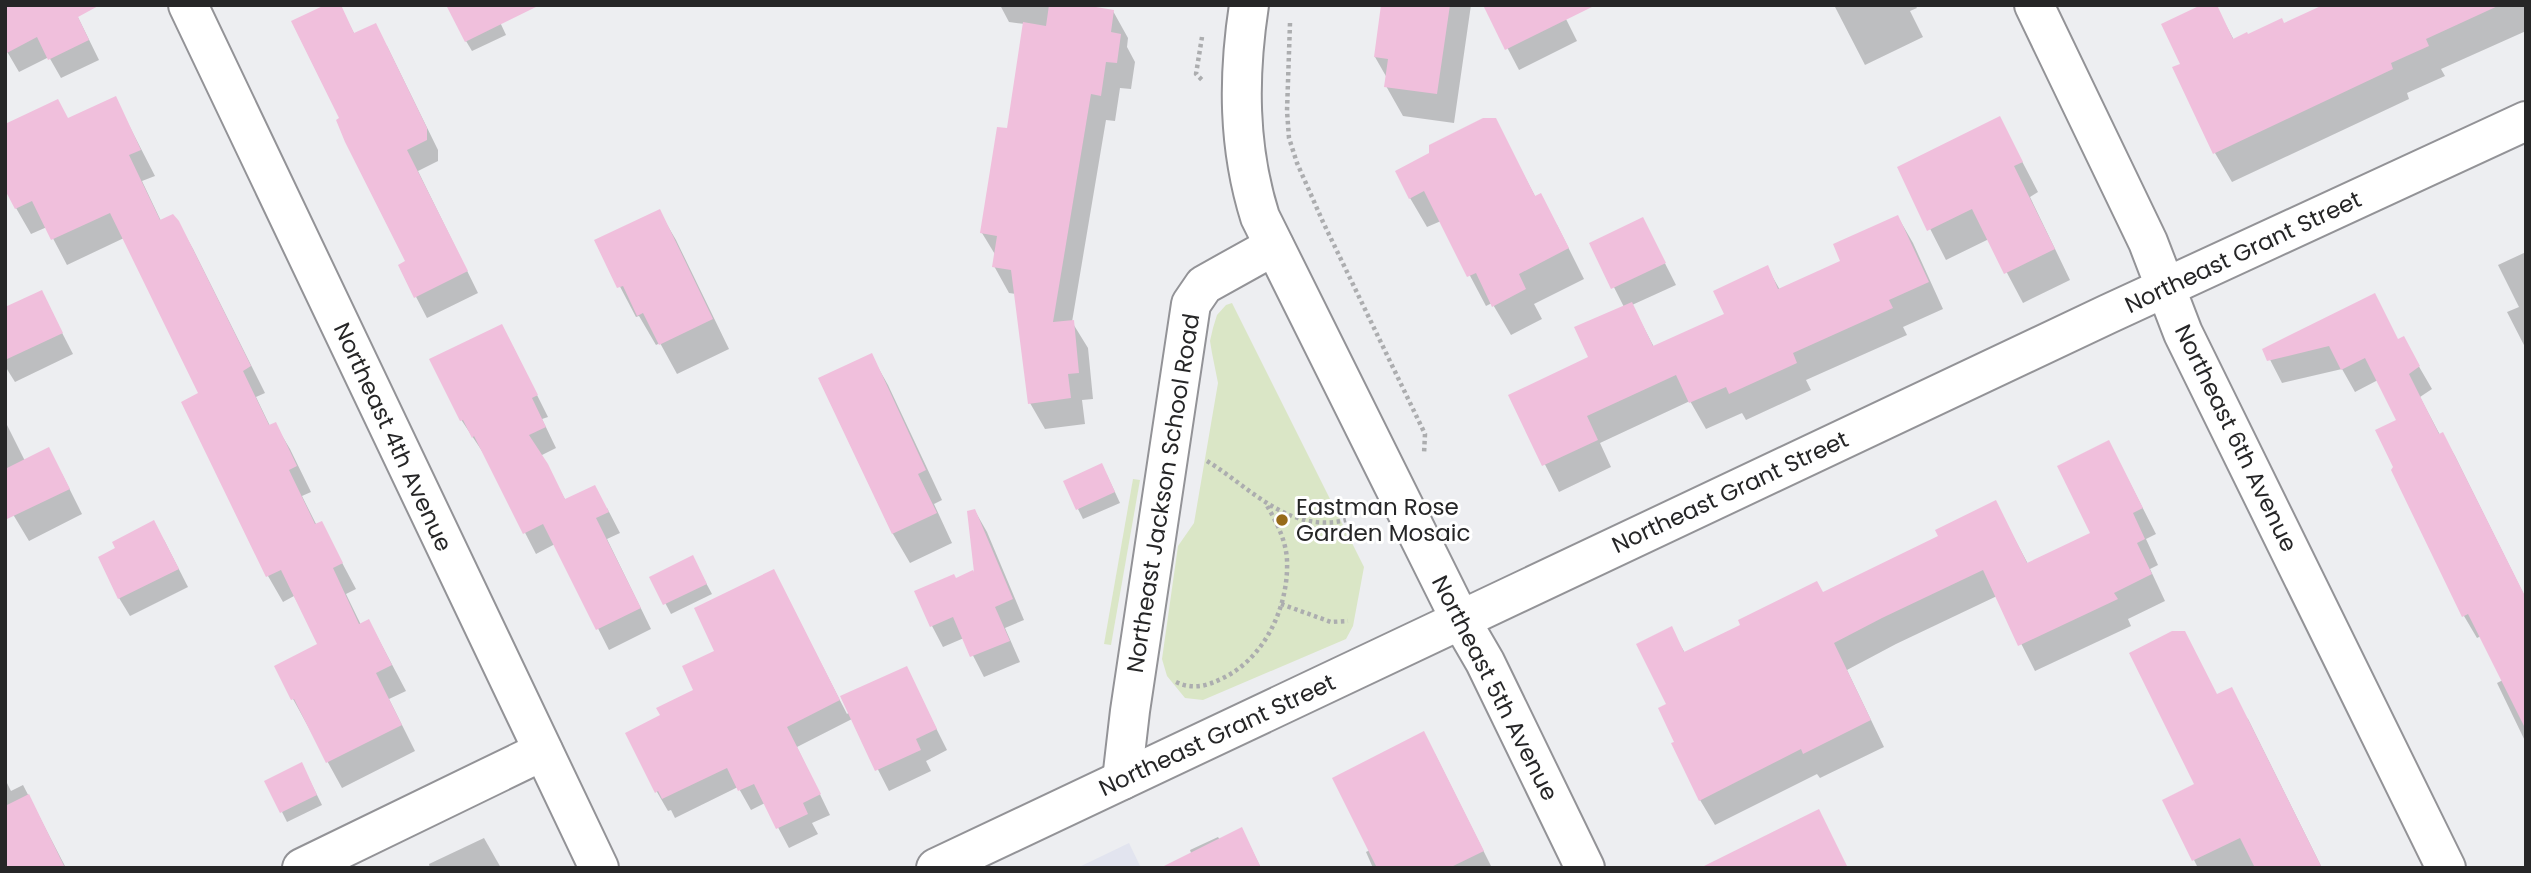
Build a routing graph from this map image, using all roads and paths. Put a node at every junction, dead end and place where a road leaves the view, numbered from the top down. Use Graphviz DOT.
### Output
graph roads {
  1 [pos="188,5"];
  2 [pos="1249,5"];
  3 [pos="2034,5"];
  4 [pos="1290,16"];
  5 [pos="2526,121"];
  6 [pos="1274,246"];
  7 [pos="2165,288"];
  8 [pos="1425,434"];
  9 [pos="1201,457"];
  10 [pos="1266,504"];
  11 [pos="1346,520"];
  12 [pos="1281,604"];
  13 [pos="1460,619"];
  14 [pos="1348,621"];
  15 [pos="1176,682"];
  16 [pos="543,751"];
  17 [pos="1122,780"];
  18 [pos="302,868"];
  19 [pos="599,868"];
  20 [pos="936,868"];
  21 [pos="1586,868"];
  22 [pos="2445,868"];
  1 -- 16 [label="street, Northeast 4th Avenue"];
  2 -- 6 [label="street"];
  3 -- 7 [label="street, Northeast 6th Avenue"];
  4 -- 8 [label="path"];
  5 -- 7 [label="street, Northeast Grant Street"];
  6 -- 13 [label="street, Northeast 5th Avenue"];
  6 -- 17 [label="street, Northeast Jackson School Road"];
  7 -- 13 [label="street, Northeast Grant Street"];
  7 -- 22 [label="street, Northeast 6th Avenue"];
  9 -- 10 [label="path"];
  10 -- 11 [label="path"];
  10 -- 12 [label="path"];
  12 -- 14 [label="path"];
  12 -- 15 [label="path"];
  13 -- 17 [label="street, Northeast Grant Street"];
  13 -- 21 [label="street, Northeast 5th Avenue"];
  16 -- 18 [label="street"];
  16 -- 19 [label="street, Northeast 4th Avenue"];
  17 -- 20 [label="street, Northeast Grant Street"];
}
